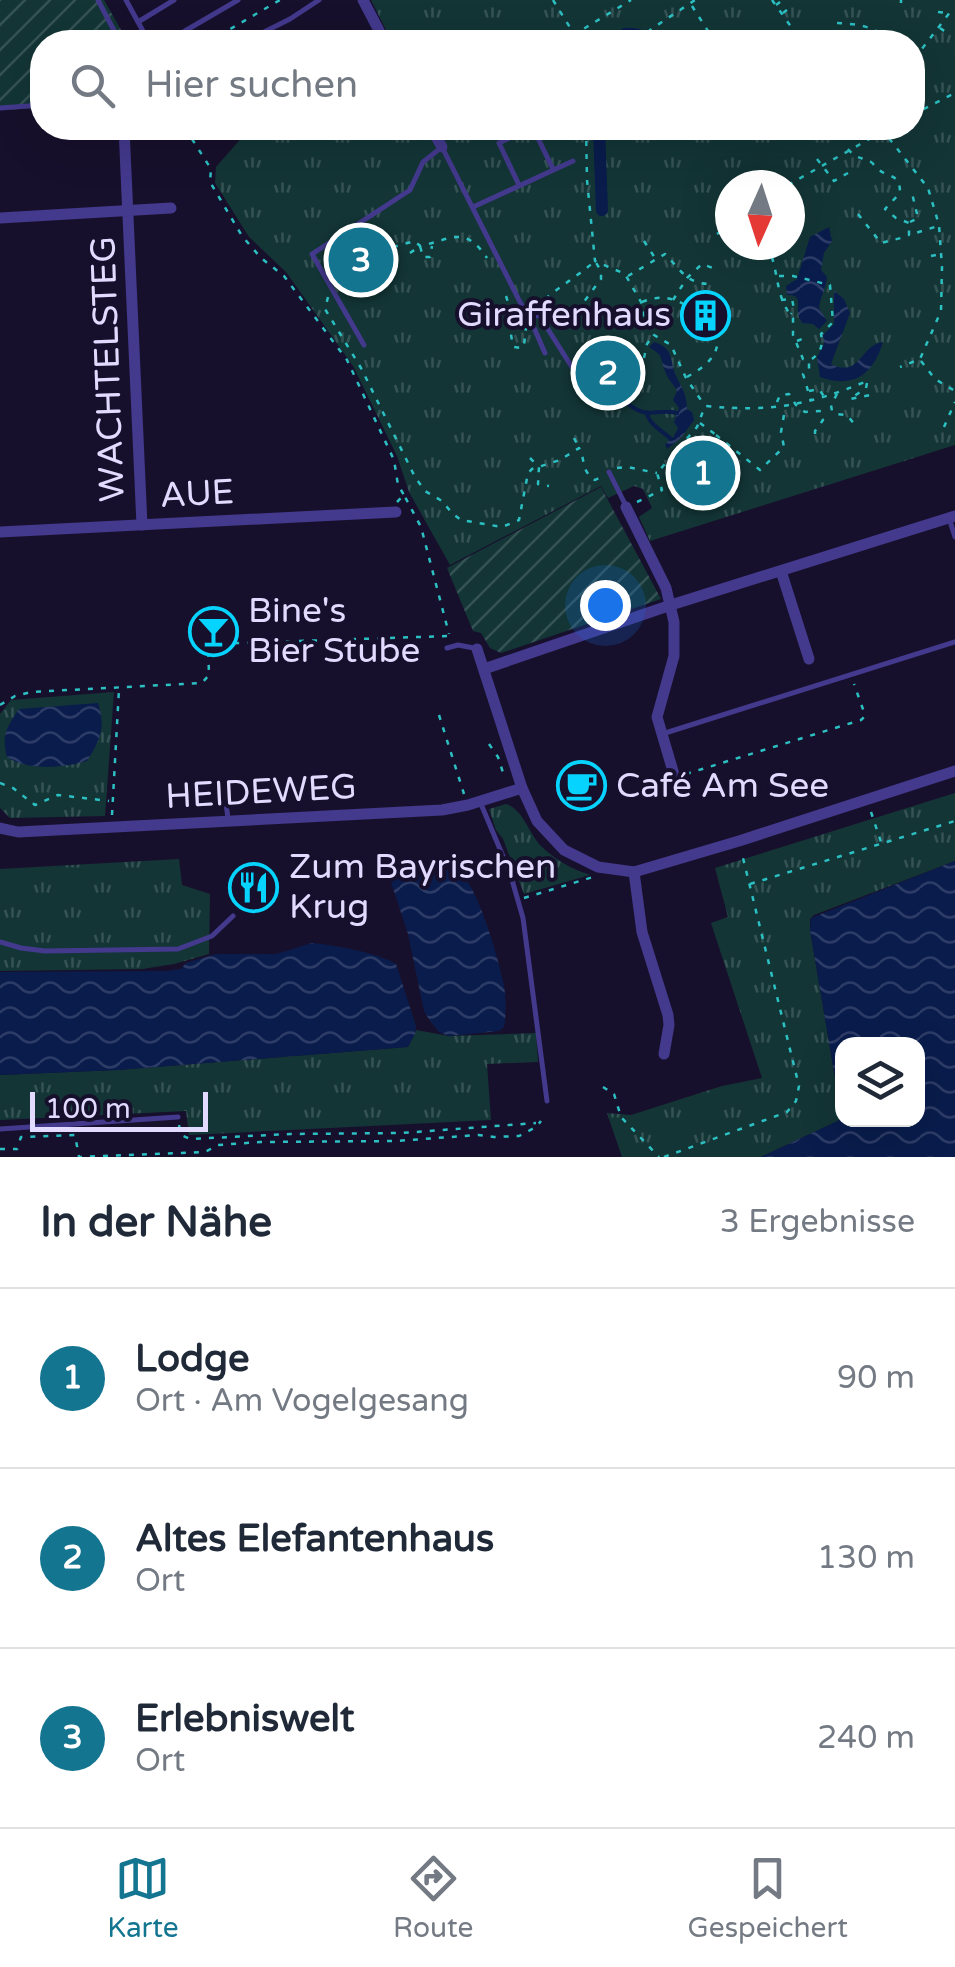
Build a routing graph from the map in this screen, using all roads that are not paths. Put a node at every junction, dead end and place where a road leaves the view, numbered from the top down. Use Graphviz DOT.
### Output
graph roads {
  1 [pos="98,0"];
  2 [pos="126,0"];
  3 [pos="174,0"];
  4 [pos="238,0"];
  5 [pos="319,0"];
  6 [pos="363,0"];
  7 [pos="164,3"];
  8 [pos="138,22"];
  9 [pos="114,30"];
  10 [pos="142,30"];
  11 [pos="187,30"];
  12 [pos="268,30"];
  13 [pos="378,30"];
  14 [pos="30,106"];
  15 [pos="0,108"];
  16 [pos="125,140"];
  17 [pos="438,140"];
  18 [pos="506,140"];
  19 [pos="538,140"];
  20 [pos="442,147"];
  21 [pos="573,161"];
  22 [pos="553,168"];
  23 [pos="520,185"];
  24 [pos="171,208"];
  25 [pos="473,208"];
  26 [pos="129,211"];
  27 [pos="0,218"];
  28 [pos="531,317"];
  29 [pos="364,345"];
  30 [pos="545,354"];
  31 [pos="592,398"];
  32 [pos="609,472"];
  33 [pos="626,506"];
  34 [pos="396,512"];
  35 [pos="952,517"];
  36 [pos="142,525"];
  37 [pos="0,532"];
  38 [pos="955,537"];
  39 [pos="781,571"];
  40 [pos="671,605"];
  41 [pos="955,642"];
  42 [pos="447,648"];
  43 [pos="477,649"];
  44 [pos="809,659"];
  45 [pos="484,669"];
  46 [pos="661,735"];
  47 [pos="955,771"];
  48 [pos="675,778"];
  49 [pos="230,781"];
  50 [pos="515,790"];
  51 [pos="474,803"];
  52 [pos="228,821"];
  53 [pos="0,828"];
  54 [pos="634,872"];
  55 [pos="233,916"];
  56 [pos="0,942"];
  57 [pos="664,1054"];
  58 [pos="548,1101"];
  59 [pos="178,1117"];
  60 [pos="0,1129"];
  1 -- 9 [label="lane"];
  2 -- 8 [label="lane"];
  3 -- 7 [label="lane"];
  4 -- 11 [label="lane"];
  5 -- 12 [label="lane"];
  6 -- 13 [label="street"];
  7 -- 8 [label="lane"];
  8 -- 10 [label="lane"];
  14 -- 15 [label="lane"];
  16 -- 26 [label="street, WACHTELSTEG"];
  17 -- 20 [label="street"];
  18 -- 23 [label="lane"];
  19 -- 22 [label="lane"];
  20 -- 25 [label="lane"];
  20 -- 29 [label="lane"];
  21 -- 22 [label="lane"];
  22 -- 23 [label="lane"];
  23 -- 25 [label="lane"];
  24 -- 26 [label="street"];
  25 -- 28 [label="lane"];
  26 -- 27 [label="street"];
  26 -- 36 [label="street, WACHTELSTEG"];
  28 -- 30 [label="lane"];
  28 -- 31 [label="lane"];
  32 -- 33 [label="lane"];
  33 -- 40 [label="street"];
  34 -- 36 [label="street, AUE"];
  35 -- 38 [label="lane"];
  35 -- 39 [label="street"];
  36 -- 37 [label="street, AUE"];
  39 -- 40 [label="street"];
  39 -- 44 [label="street"];
  40 -- 45 [label="street"];
  40 -- 46 [label="street"];
  41 -- 46 [label="lane"];
  42 -- 43 [label="lane"];
  43 -- 45 [label="street"];
  45 -- 50 [label="street"];
  46 -- 48 [label="street"];
  47 -- 54 [label="street"];
  49 -- 52 [label="lane"];
  50 -- 51 [label="street, HEIDEWEG"];
  50 -- 54 [label="street"];
  51 -- 52 [label="street, HEIDEWEG"];
  51 -- 58 [label="lane"];
  52 -- 53 [label="street, HEIDEWEG"];
  54 -- 57 [label="street"];
  55 -- 56 [label="lane"];
  59 -- 60 [label="lane"];
}
